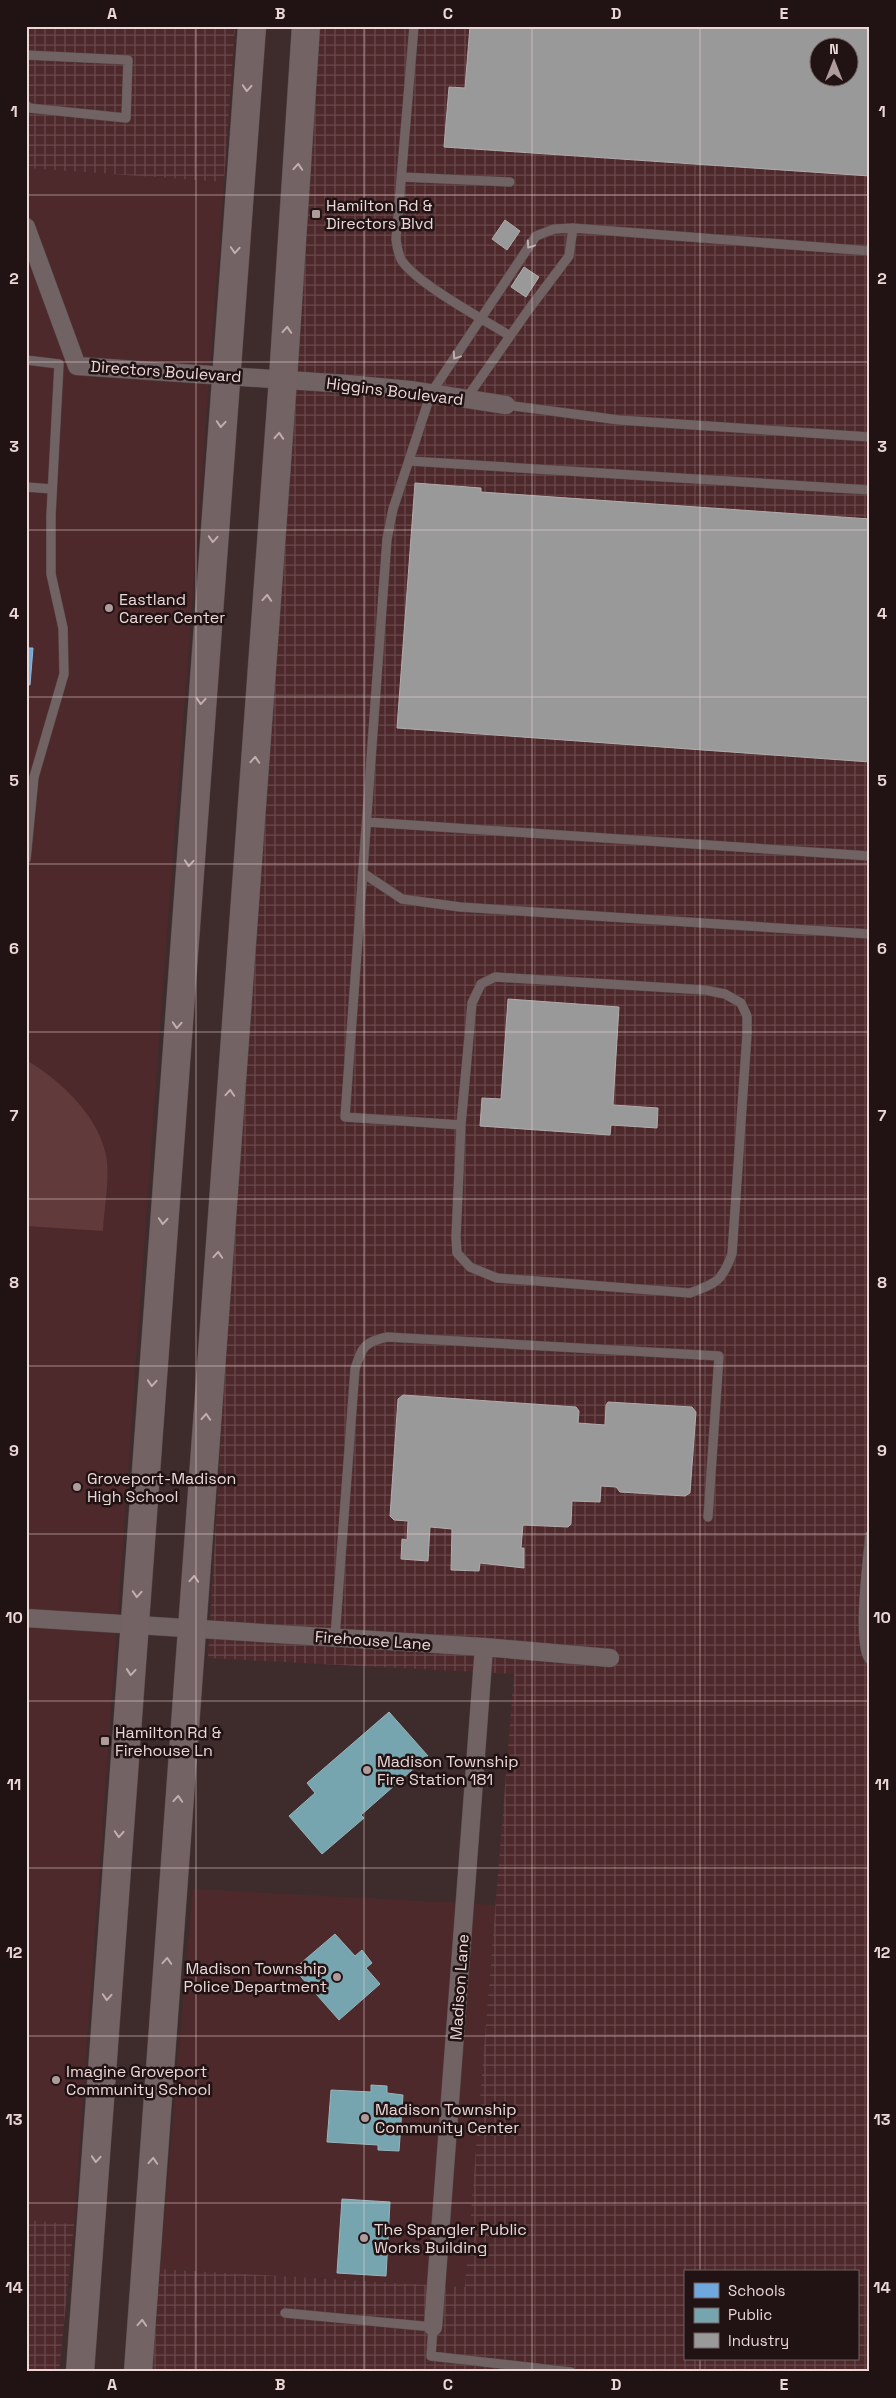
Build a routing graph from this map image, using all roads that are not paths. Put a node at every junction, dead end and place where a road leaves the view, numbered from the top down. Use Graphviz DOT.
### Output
graph roads {
  1 [pos="252,26"];
  2 [pos="306,26"];
  3 [pos="414,26"];
  4 [pos="26,55"];
  5 [pos="26,105"];
  6 [pos="402,176"];
  7 [pos="510,182"];
  8 [pos="26,227"];
  9 [pos="573,228"];
  10 [pos="870,251"];
  11 [pos="481,318"];
  12 [pos="510,336"];
  13 [pos="26,360"];
  14 [pos="59,364"];
  15 [pos="77,366"];
  16 [pos="225,375"];
  17 [pos="283,379"];
  18 [pos="431,393"];
  19 [pos="466,399"];
  20 [pos="506,405"];
  21 [pos="870,437"];
  22 [pos="410,461"];
  23 [pos="26,487"];
  24 [pos="52,489"];
  25 [pos="870,490"];
  26 [pos="367,822"];
  27 [pos="870,856"];
  28 [pos="26,859"];
  29 [pos="363,873"];
  30 [pos="870,934"];
  31 [pos="461,1125"];
  32 [pos="708,1517"];
  33 [pos="870,1535"];
  34 [pos="26,1618"];
  35 [pos="135,1624"];
  36 [pos="191,1628"];
  37 [pos="335,1637"];
  38 [pos="484,1647"];
  39 [pos="610,1658"];
  40 [pos="870,1660"];
  41 [pos="285,2313"];
  42 [pos="433,2326"];
  43 [pos="80,2372"];
  44 [pos="138,2372"];
  45 [pos="572,2372"];
  1 -- 16 [label="main road, one-way"];
  17 -- 2 [label="main road, one-way"];
  3 -- 6 [label="lane"];
  4 -- 5 [label="lane"];
  6 -- 7 [label="lane"];
  6 -- 11 [label="lane"];
  8 -- 15 [label="street, Directors Boulevard"];
  9 -- 10 [label="lane"];
  9 -- 11 [label="lane, one-way"];
  9 -- 12 [label="lane"];
  11 -- 12 [label="lane"];
  11 -- 18 [label="lane, one-way"];
  12 -- 19 [label="lane"];
  13 -- 14 [label="lane"];
  14 -- 15 [label="lane"];
  14 -- 24 [label="lane"];
  15 -- 16 [label="street, Directors Boulevard"];
  16 -- 17 [label="street, Directors Boulevard"];
  16 -- 35 [label="main road, one-way"];
  17 -- 18 [label="street, Higgins Boulevard"];
  36 -- 17 [label="main road, one-way"];
  18 -- 19 [label="street, Higgins Boulevard"];
  18 -- 22 [label="lane"];
  19 -- 20 [label="street, Higgins Boulevard"];
  20 -- 21 [label="lane"];
  22 -- 25 [label="lane"];
  22 -- 26 [label="lane"];
  23 -- 24 [label="lane"];
  24 -- 28 [label="lane"];
  26 -- 27 [label="lane"];
  26 -- 29 [label="lane"];
  29 -- 30 [label="lane"];
  29 -- 31 [label="lane"];
  31 -- 31 [label="lane"];
  32 -- 37 [label="lane"];
  33 -- 40 [label="lane"];
  34 -- 35 [label="street, Firehouse Lane"];
  35 -- 36 [label="street, Firehouse Lane"];
  35 -- 43 [label="main road, one-way"];
  36 -- 37 [label="street, Firehouse Lane"];
  44 -- 36 [label="main road, one-way"];
  37 -- 38 [label="street, Firehouse Lane"];
  38 -- 39 [label="street, Firehouse Lane"];
  38 -- 42 [label="street, Madison Lane"];
  41 -- 42 [label="lane"];
  42 -- 45 [label="lane"];
}
